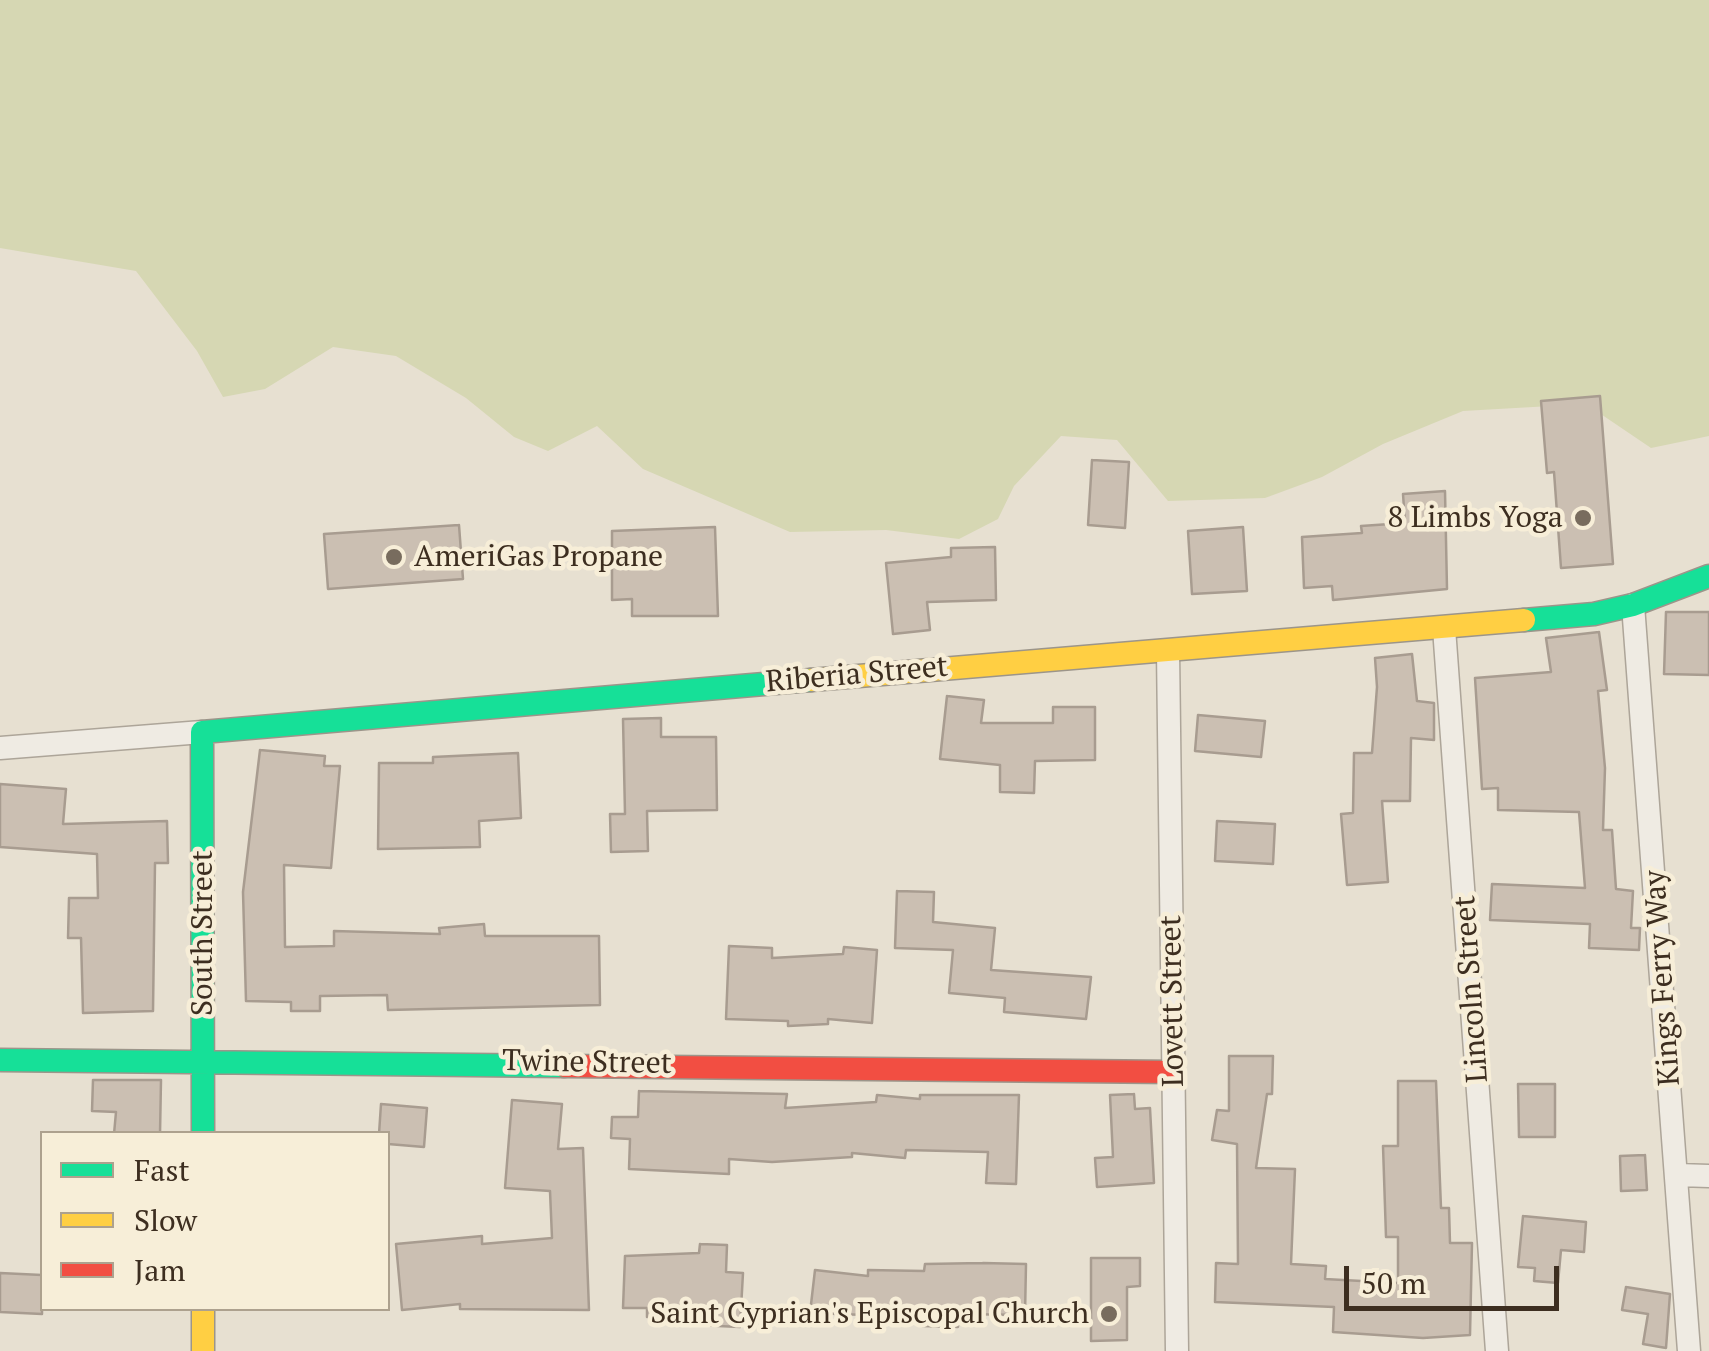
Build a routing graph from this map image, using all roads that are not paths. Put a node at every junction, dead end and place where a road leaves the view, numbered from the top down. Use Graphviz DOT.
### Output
graph roads {
  1 [pos="1709,576"];
  2 [pos="1633,605"];
  3 [pos="1444,628"];
  4 [pos="1168,651"];
  5 [pos="202,732"];
  6 [pos="0,748"];
  7 [pos="0,1060"];
  8 [pos="203,1060"];
  9 [pos="1174,1072"];
  10 [pos="203,1131"];
  11 [pos="1678,1176"];
  12 [pos="1709,1176"];
  13 [pos="203,1311"];
  14 [pos="203,1351"];
  15 [pos="1177,1351"];
  16 [pos="1497,1351"];
  17 [pos="1690,1351"];
  1 -- 2 [label="street, Riberia Street"];
  2 -- 3 [label="street, Riberia Street"];
  2 -- 11 [label="street, Kings Ferry Way"];
  3 -- 4 [label="street, Riberia Street"];
  3 -- 16 [label="street, Lincoln Street"];
  4 -- 5 [label="street, Riberia Street"];
  4 -- 9 [label="street, Lovett Street"];
  5 -- 6 [label="street, Riberia Street"];
  5 -- 8 [label="street, South Street"];
  7 -- 8 [label="street, Twine Street"];
  8 -- 9 [label="street, Twine Street"];
  8 -- 10 [label="street, South Street"];
  9 -- 15 [label="street, Lovett Street"];
  11 -- 12 [label="street"];
  11 -- 17 [label="street, Kings Ferry Way"];
  13 -- 14 [label="street"];
}
